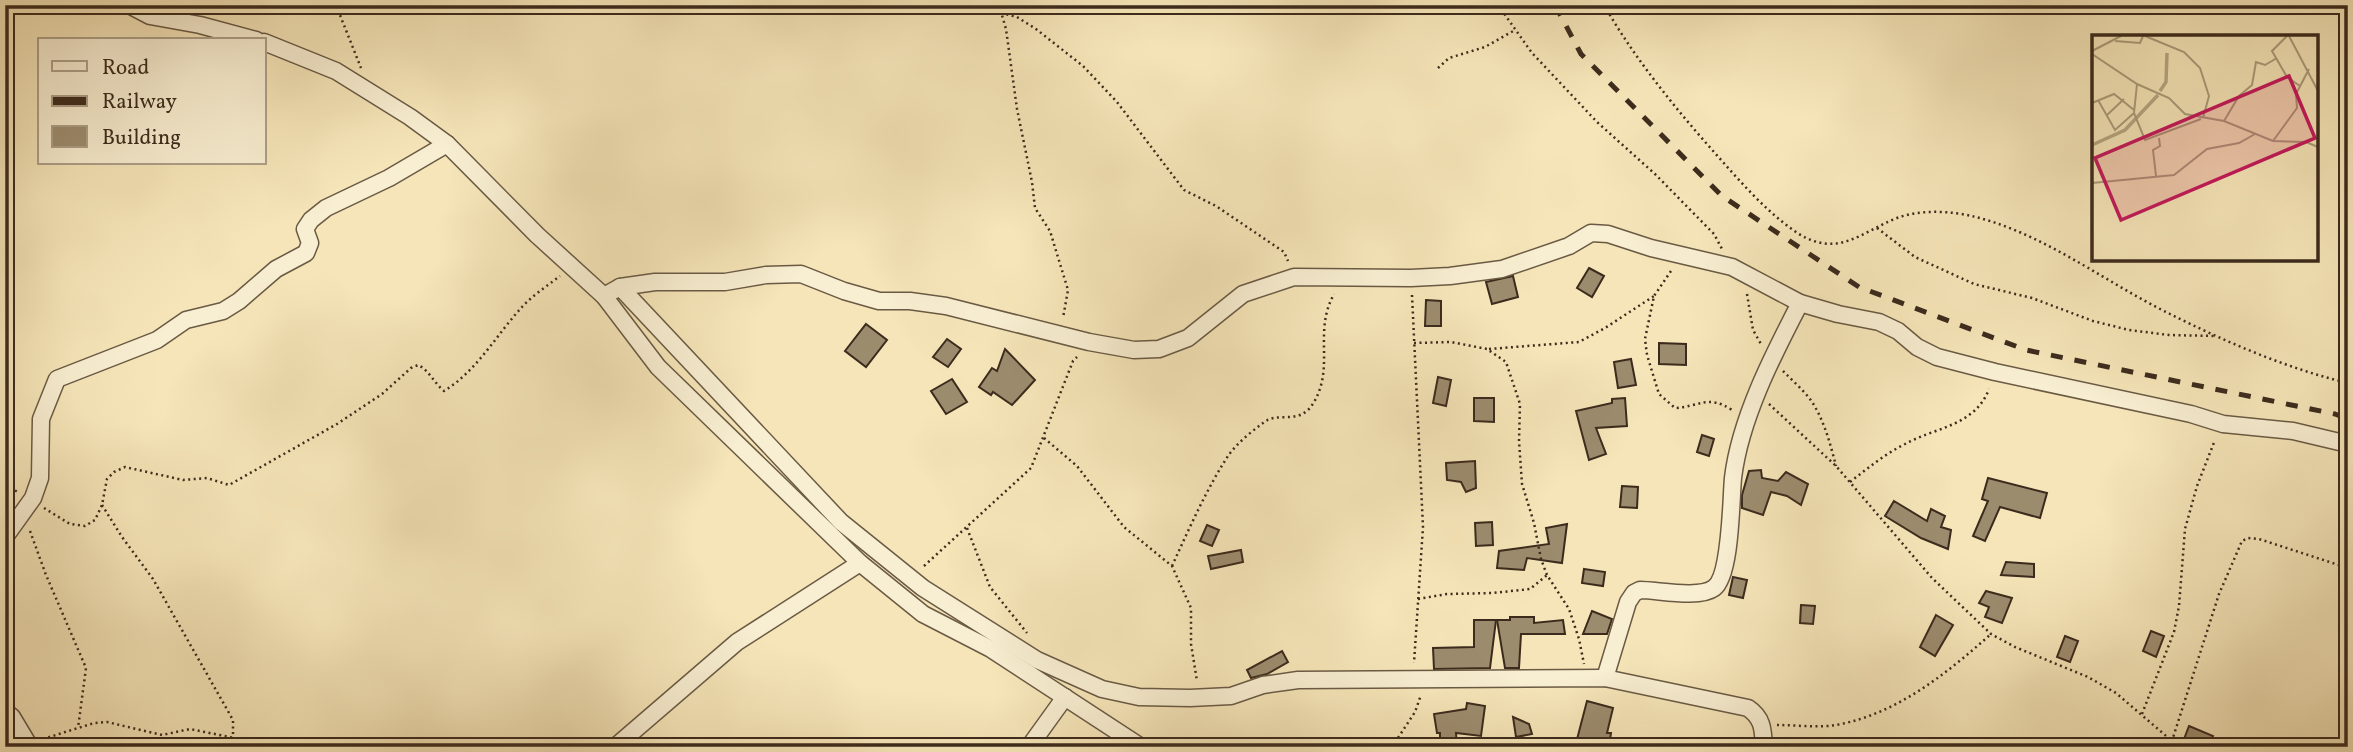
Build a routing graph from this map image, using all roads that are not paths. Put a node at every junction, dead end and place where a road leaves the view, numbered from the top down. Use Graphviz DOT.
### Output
graph roads {
  1 [pos="129,5"];
  2 [pos="249,38"];
  3 [pos="266,44"];
  4 [pos="447,144"];
  5 [pos="620,287"];
  6 [pos="604,296"];
  7 [pos="1800,303"];
  8 [pos="2348,444"];
  9 [pos="5,537"];
  10 [pos="860,564"];
  11 [pos="1605,678"];
  12 [pos="1065,697"];
  13 [pos="5,711"];
  14 [pos="30,745"];
  15 [pos="615,747"];
  16 [pos="1029,747"];
  17 [pos="1141,747"];
  18 [pos="1764,747"];
  1 -- 2 [label="street"];
  3 -- 4 [label="street"];
  4 -- 6 [label="street"];
  4 -- 9 [label="street"];
  5 -- 6 [label="street"];
  5 -- 7 [label="street"];
  5 -- 11 [label="street"];
  6 -- 10 [label="street"];
  7 -- 8 [label="street"];
  7 -- 11 [label="street"];
  10 -- 12 [label="street"];
  10 -- 15 [label="street"];
  11 -- 18 [label="street"];
  12 -- 16 [label="street"];
  12 -- 17 [label="street"];
  13 -- 14 [label="street"];
}
